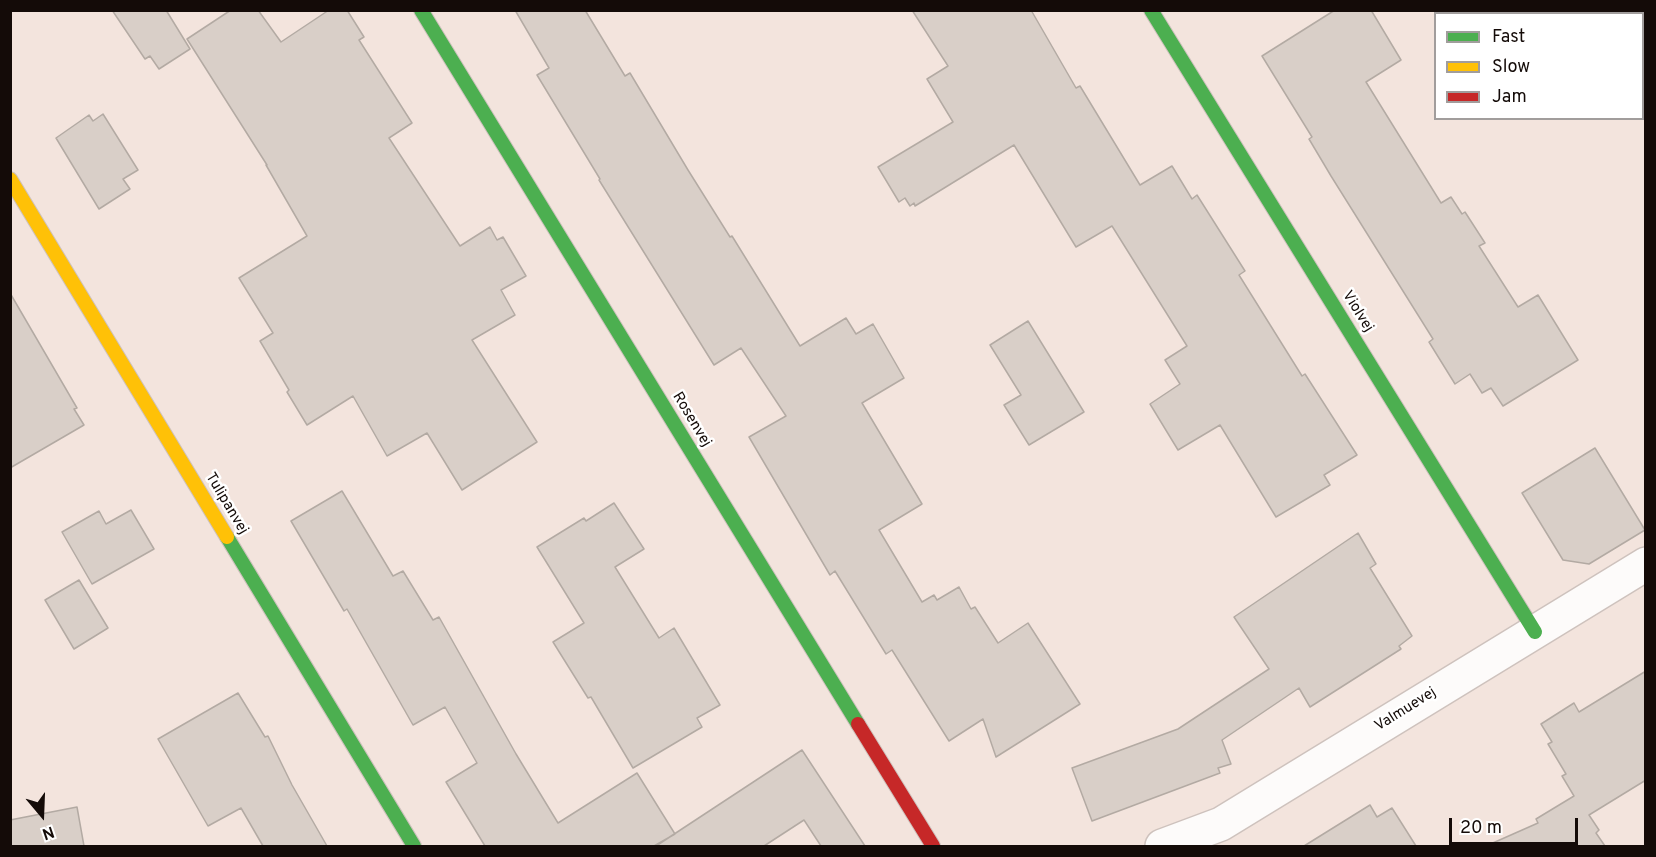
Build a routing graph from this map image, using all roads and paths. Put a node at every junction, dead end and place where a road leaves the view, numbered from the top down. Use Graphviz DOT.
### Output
graph roads {
  1 [pos="421,10"];
  2 [pos="1151,10"];
  3 [pos="10,179"];
  4 [pos="1646,564"];
  5 [pos="1535,632"];
  6 [pos="414,846"];
  7 [pos="933,846"];
  8 [pos="1162,846"];
  1 -- 7 [label="street, Rosenvej"];
  2 -- 5 [label="street, Violvej"];
  3 -- 6 [label="street, Tulipanvej"];
  4 -- 5 [label="street, Valmuevej"];
  5 -- 8 [label="street, Valmuevej"];
}
